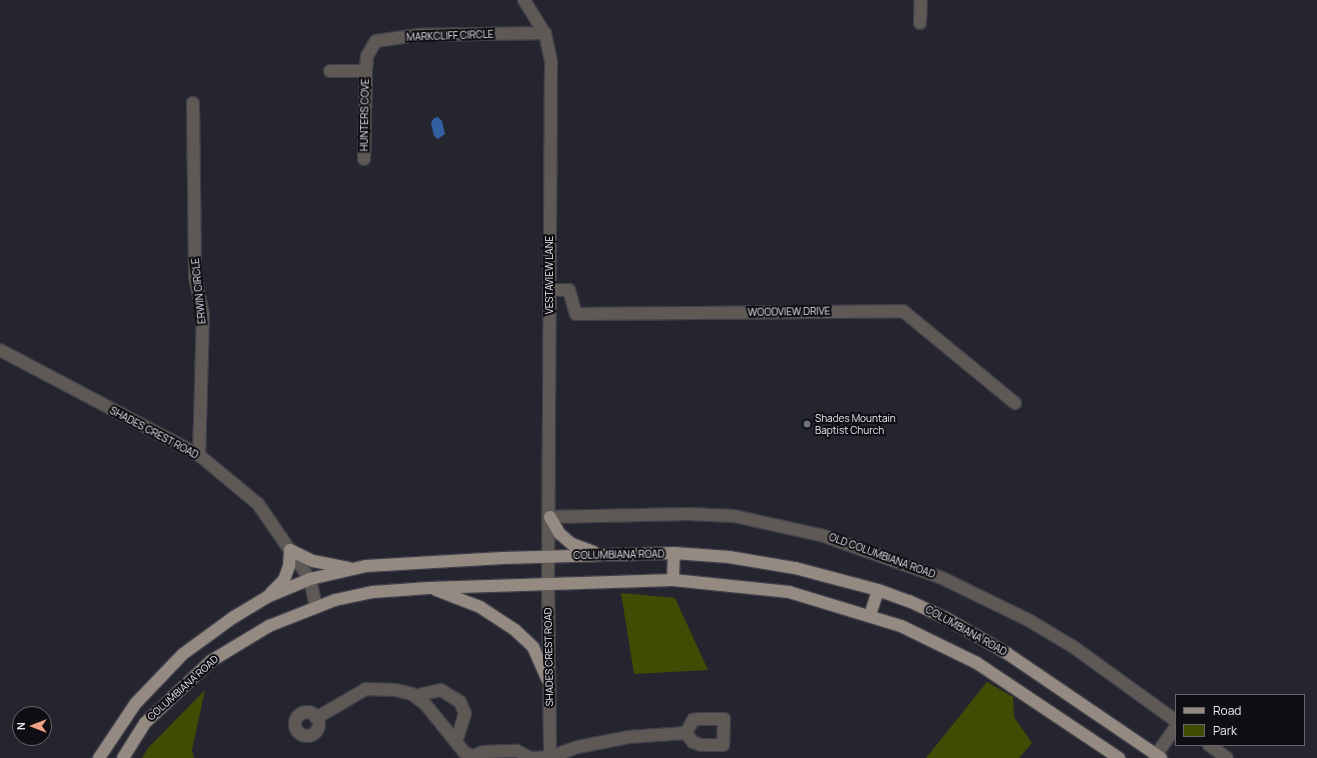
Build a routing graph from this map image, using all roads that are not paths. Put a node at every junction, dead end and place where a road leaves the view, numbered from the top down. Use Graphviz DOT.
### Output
graph roads {
  1 [pos="524,0"];
  2 [pos="921,0"];
  3 [pos="920,22"];
  4 [pos="545,33"];
  5 [pos="330,71"];
  6 [pos="366,71"];
  7 [pos="193,103"];
  8 [pos="364,159"];
  9 [pos="549,290"];
  10 [pos="0,350"];
  11 [pos="1015,403"];
  12 [pos="199,455"];
  13 [pos="550,517"];
  14 [pos="290,550"];
  15 [pos="674,554"];
  16 [pos="602,555"];
  17 [pos="548,556"];
  18 [pos="353,569"];
  19 [pos="310,579"];
  20 [pos="673,580"];
  21 [pos="548,583"];
  22 [pos="429,588"];
  23 [pos="878,590"];
  24 [pos="267,597"];
  25 [pos="316,607"];
  26 [pos="870,615"];
  27 [pos="548,680"];
  28 [pos="417,698"];
  29 [pos="316,718"];
  30 [pos="1175,720"];
  31 [pos="1175,728"];
  32 [pos="686,733"];
  33 [pos="456,742"];
  34 [pos="1210,746"];
  35 [pos="475,757"];
  36 [pos="550,757"];
  37 [pos="1157,757"];
  38 [pos="99,758"];
  39 [pos="123,758"];
  40 [pos="530,758"];
  41 [pos="1119,758"];
  42 [pos="1227,758"];
  1 -- 4 [label="street, VESTAVIEW LANE"];
  2 -- 3 [label="street"];
  4 -- 6 [label="street, MARKCLIFF CIRCLE"];
  4 -- 9 [label="street, VESTAVIEW LANE"];
  5 -- 6 [label="street"];
  6 -- 8 [label="street, HUNTERS COVE"];
  7 -- 12 [label="street, ERWIN CIRCLE"];
  9 -- 11 [label="street, WOODVIEW DRIVE"];
  9 -- 13 [label="street, VESTAVIEW LANE"];
  10 -- 12 [label="street, SHADES CREST ROAD"];
  12 -- 14 [label="street, SHADES CREST ROAD"];
  13 -- 16 [label="main road"];
  13 -- 17 [label="street, VESTAVIEW LANE"];
  13 -- 30 [label="street, OLD COLUMBIANA ROAD"];
  14 -- 18 [label="main road"];
  14 -- 19 [label="street, SHADES CREST ROAD"];
  14 -- 24 [label="main road"];
  15 -- 16 [label="main road, COLUMBIANA ROAD"];
  15 -- 20 [label="main road"];
  15 -- 23 [label="main road, COLUMBIANA ROAD"];
  16 -- 17 [label="main road, COLUMBIANA ROAD"];
  17 -- 18 [label="main road, COLUMBIANA ROAD"];
  17 -- 21 [label="street, SHADES CREST ROAD"];
  18 -- 19 [label="main road, COLUMBIANA ROAD"];
  19 -- 24 [label="main road, COLUMBIANA ROAD"];
  19 -- 25 [label="street, SHADES CREST ROAD"];
  20 -- 21 [label="main road, COLUMBIANA ROAD"];
  20 -- 26 [label="main road, COLUMBIANA ROAD"];
  21 -- 22 [label="main road, COLUMBIANA ROAD"];
  21 -- 27 [label="street, SHADES CREST ROAD"];
  22 -- 25 [label="main road, COLUMBIANA ROAD"];
  22 -- 27 [label="main road"];
  23 -- 26 [label="main road"];
  23 -- 37 [label="main road, COLUMBIANA ROAD"];
  24 -- 38 [label="main road, COLUMBIANA ROAD"];
  25 -- 39 [label="main road, COLUMBIANA ROAD"];
  26 -- 41 [label="main road, COLUMBIANA ROAD"];
  27 -- 36 [label="street, SHADES CREST ROAD"];
  28 -- 29 [label="street"];
  28 -- 33 [label="street"];
  28 -- 33 [label="street"];
  31 -- 37 [label="street"];
  32 -- 36 [label="street"];
  33 -- 35 [label="street"];
  34 -- 42 [label="street"];
  35 -- 40 [label="street"];
  36 -- 40 [label="street"];
}
